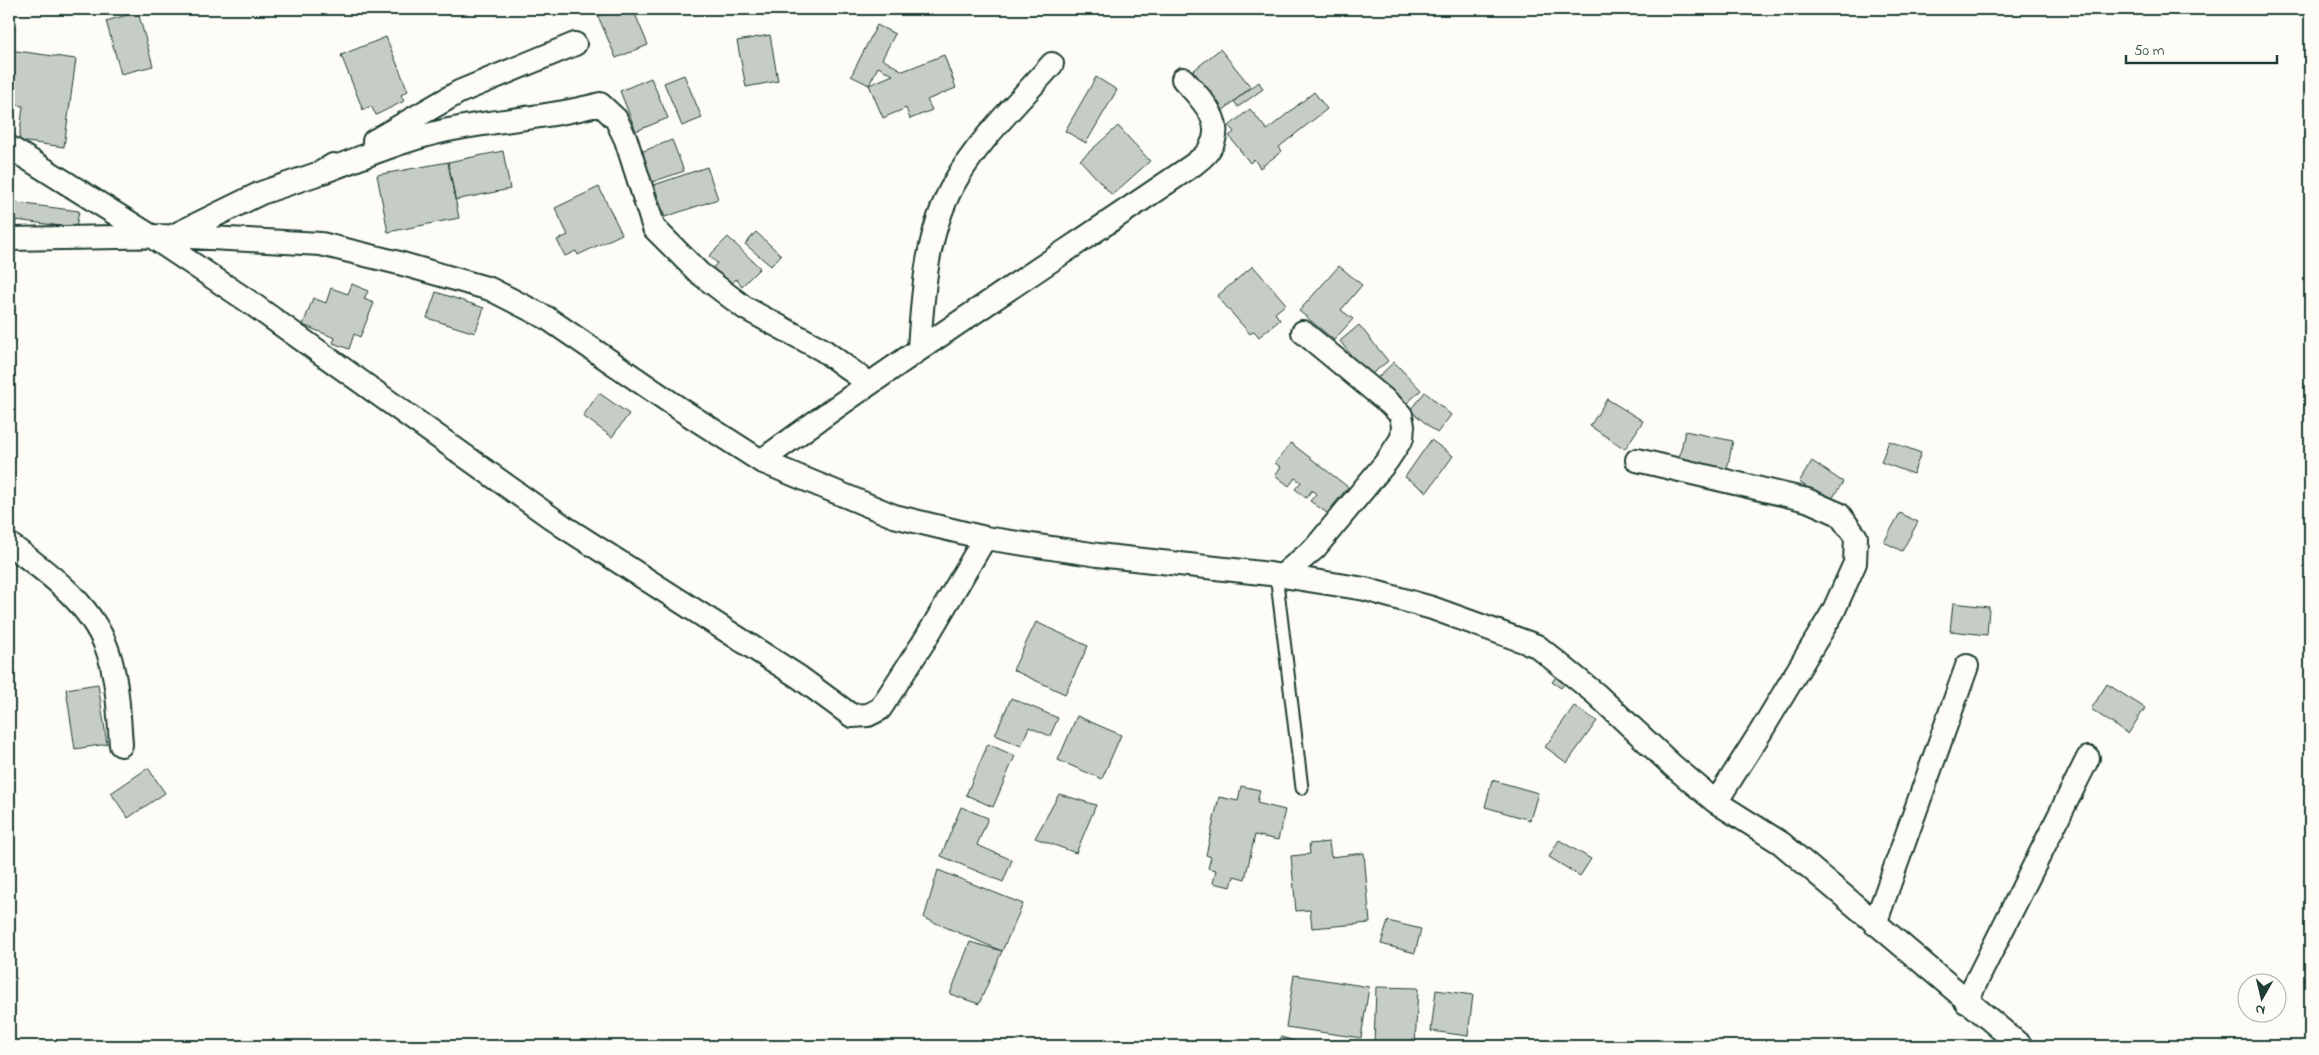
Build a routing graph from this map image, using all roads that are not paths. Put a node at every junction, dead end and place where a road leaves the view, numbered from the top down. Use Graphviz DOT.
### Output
graph roads {
  1 [pos="575,44"];
  2 [pos="1052,64"];
  3 [pos="1183,79"];
  4 [pos="9,147"];
  5 [pos="320,172"];
  6 [pos="162,236"];
  7 [pos="9,239"];
  8 [pos="1303,332"];
  9 [pos="919,348"];
  10 [pos="868,382"];
  11 [pos="1637,460"];
  12 [pos="760,461"];
  13 [pos="985,538"];
  14 [pos="9,544"];
  15 [pos="1279,575"];
  16 [pos="1967,666"];
  17 [pos="121,745"];
  18 [pos="2088,758"];
  19 [pos="1302,788"];
  20 [pos="1716,802"];
  21 [pos="1876,924"];
  22 [pos="1966,1002"];
  23 [pos="2021,1046"];
  1 -- 5 [label="street"];
  2 -- 9 [label="street"];
  3 -- 9 [label="street"];
  4 -- 6 [label="street"];
  5 -- 6 [label="street"];
  5 -- 10 [label="street"];
  6 -- 7 [label="street"];
  6 -- 12 [label="street"];
  6 -- 13 [label="street"];
  8 -- 15 [label="street"];
  9 -- 10 [label="street"];
  10 -- 12 [label="street"];
  11 -- 20 [label="street"];
  12 -- 13 [label="street"];
  13 -- 15 [label="street"];
  14 -- 17 [label="street"];
  15 -- 19 [label="lane"];
  15 -- 20 [label="street"];
  16 -- 21 [label="street"];
  18 -- 22 [label="street"];
  20 -- 21 [label="street"];
  21 -- 22 [label="street"];
  22 -- 23 [label="street"];
}
